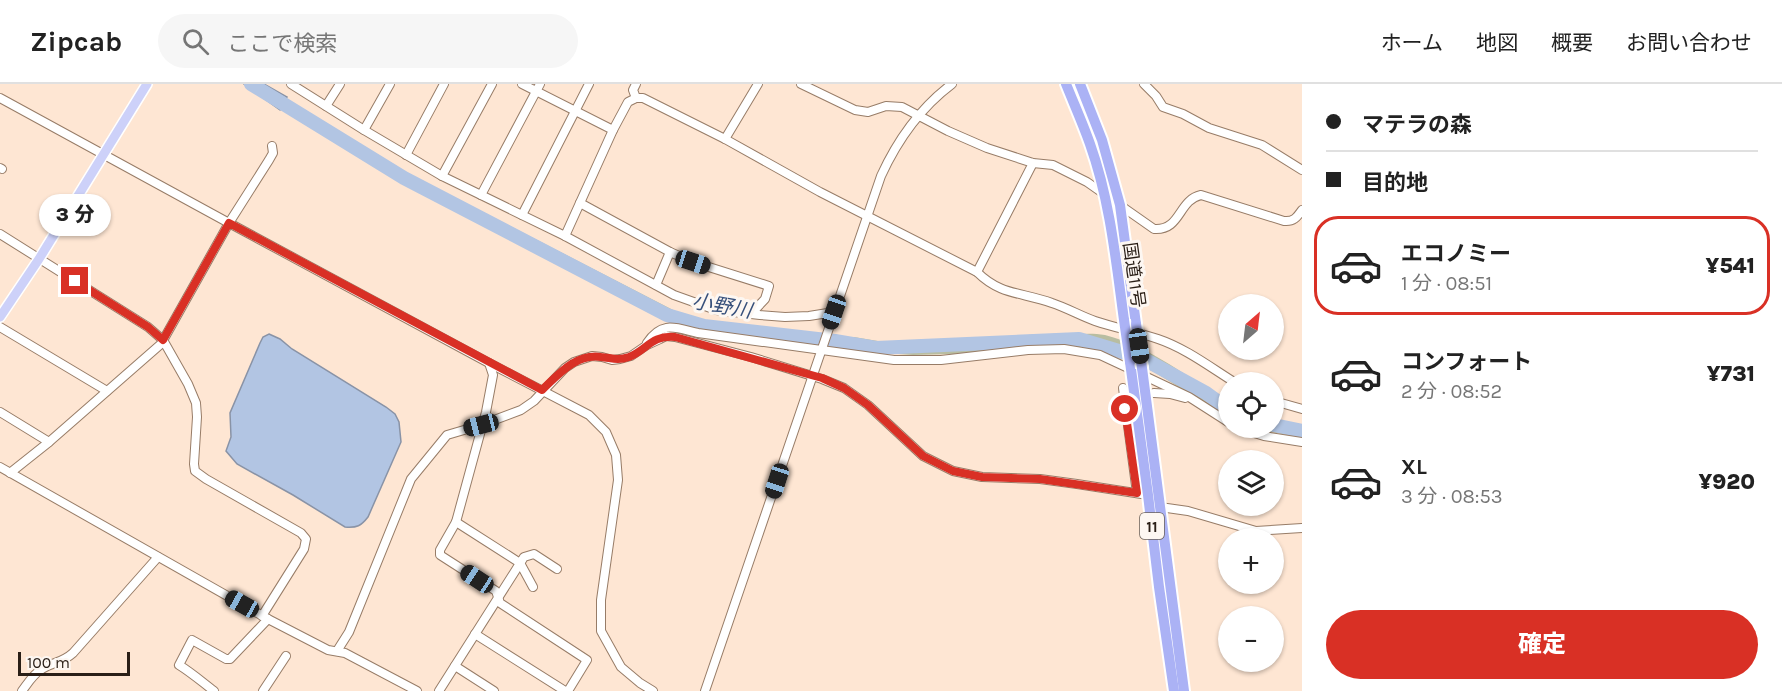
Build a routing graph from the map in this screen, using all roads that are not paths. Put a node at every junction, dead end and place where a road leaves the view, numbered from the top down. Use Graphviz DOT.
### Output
graph roads {
  1 [pos="147,84"];
  2 [pos="291,84"];
  3 [pos="340,84"];
  4 [pos="390,84"];
  5 [pos="444,84"];
  6 [pos="492,84"];
  7 [pos="522,84"];
  8 [pos="589,84"];
  9 [pos="636,84"];
  10 [pos="758,84"];
  11 [pos="801,84"];
  12 [pos="952,84"];
  13 [pos="1066,84"];
  14 [pos="1080,84"];
  15 [pos="1144,84"];
  16 [pos="538,88"];
  17 [pos="0,98"];
  18 [pos="636,98"];
  19 [pos="326,106"];
  20 [pos="575,111"];
  21 [pos="919,116"];
  22 [pos="364,130"];
  23 [pos="613,130"];
  24 [pos="725,139"];
  25 [pos="272,146"];
  26 [pos="103,155"];
  27 [pos="406,155"];
  28 [pos="1033,163"];
  29 [pos="1302,170"];
  30 [pos="442,176"];
  31 [pos="1104,193"];
  32 [pos="481,195"];
  33 [pos="580,202"];
  34 [pos="1119,205"];
  35 [pos="1302,210"];
  36 [pos="522,215"];
  37 [pos="866,215"];
  38 [pos="229,223"];
  39 [pos="0,234"];
  40 [pos="565,236"];
  41 [pos="670,252"];
  42 [pos="39,258"];
  43 [pos="977,272"];
  44 [pos="656,285"];
  45 [pos="834,312"];
  46 [pos="751,314"];
  47 [pos="0,317"];
  48 [pos="0,327"];
  49 [pos="163,340"];
  50 [pos="647,345"];
  51 [pos="821,348"];
  52 [pos="489,363"];
  53 [pos="1136,368"];
  54 [pos="1218,372"];
  55 [pos="812,376"];
  56 [pos="1123,388"];
  57 [pos="542,390"];
  58 [pos="107,391"];
  59 [pos="1154,393"];
  60 [pos="1189,397"];
  61 [pos="1284,404"];
  62 [pos="1302,409"];
  63 [pos="0,412"];
  64 [pos="1218,416"];
  65 [pos="481,425"];
  66 [pos="1277,438"];
  67 [pos="50,442"];
  68 [pos="1302,442"];
  69 [pos="0,467"];
  70 [pos="10,473"];
  71 [pos="1143,494"];
  72 [pos="1160,507"];
  73 [pos="456,522"];
  74 [pos="1302,528"];
  75 [pos="158,557"];
  76 [pos="520,563"];
  77 [pos="557,569"];
  78 [pos="533,587"];
  79 [pos="498,598"];
  80 [pos="265,617"];
  81 [pos="475,634"];
  82 [pos="338,651"];
  83 [pos="286,656"];
  84 [pos="455,666"];
  85 [pos="22,691"];
  86 [pos="214,691"];
  87 [pos="263,691"];
  88 [pos="417,691"];
  89 [pos="439,691"];
  90 [pos="494,691"];
  91 [pos="566,691"];
  92 [pos="653,691"];
  93 [pos="705,691"];
  94 [pos="1174,691"];
  95 [pos="1184,691"];
  1 -- 26 [label="main road"];
  2 -- 19 [label="street"];
  3 -- 19 [label="street"];
  4 -- 22 [label="street"];
  5 -- 27 [label="street"];
  6 -- 30 [label="street"];
  7 -- 16 [label="street"];
  8 -- 20 [label="street"];
  9 -- 18 [label="street"];
  10 -- 24 [label="street"];
  11 -- 21 [label="street"];
  12 -- 21 [label="street"];
  13 -- 31 [label="highway, 国道11号 / 11"];
  14 -- 34 [label="highway, 国道11号 / 11"];
  15 -- 29 [label="street"];
  16 -- 20 [label="street"];
  16 -- 32 [label="street"];
  17 -- 26 [label="street"];
  18 -- 23 [label="street"];
  18 -- 24 [label="street"];
  19 -- 22 [label="street"];
  20 -- 23 [label="street"];
  20 -- 36 [label="street"];
  21 -- 28 [label="street"];
  21 -- 37 [label="street"];
  22 -- 27 [label="street"];
  23 -- 33 [label="street"];
  24 -- 37 [label="street"];
  25 -- 38 [label="street"];
  26 -- 38 [label="street"];
  26 -- 42 [label="main road"];
  27 -- 30 [label="street"];
  28 -- 31 [label="street"];
  28 -- 43 [label="street"];
  30 -- 32 [label="street"];
  31 -- 34 [label="street"];
  31 -- 53 [label="highway, 国道11号 / 11, bridge"];
  32 -- 36 [label="street"];
  33 -- 40 [label="street"];
  33 -- 41 [label="street"];
  34 -- 35 [label="street"];
  34 -- 53 [label="highway, 国道11号 / 11, bridge"];
  36 -- 40 [label="street"];
  37 -- 43 [label="street"];
  37 -- 45 [label="street"];
  38 -- 49 [label="street"];
  38 -- 52 [label="street"];
  39 -- 42 [label="street"];
  40 -- 44 [label="street"];
  41 -- 44 [label="street"];
  41 -- 46 [label="street"];
  42 -- 47 [label="main road"];
  42 -- 49 [label="street"];
  43 -- 54 [label="street"];
  44 -- 46 [label="street"];
  45 -- 46 [label="street"];
  45 -- 51 [label="street"];
  48 -- 58 [label="street"];
  49 -- 58 [label="street"];
  49 -- 80 [label="street"];
  50 -- 51 [label="street"];
  50 -- 55 [label="street"];
  50 -- 57 [label="street"];
  51 -- 53 [label="street"];
  51 -- 55 [label="street"];
  52 -- 57 [label="street"];
  52 -- 65 [label="street"];
  53 -- 60 [label="street"];
  53 -- 71 [label="highway, 国道11号 / 11"];
  53 -- 72 [label="highway, 国道11号 / 11"];
  55 -- 71 [label="street"];
  55 -- 93 [label="street"];
  56 -- 71 [label="street"];
  57 -- 65 [label="street"];
  57 -- 92 [label="street"];
  58 -- 67 [label="street"];
  59 -- 60 [label="street"];
  60 -- 64 [label="street"];
  61 -- 62 [label="street"];
  63 -- 67 [label="street"];
  65 -- 73 [label="street"];
  65 -- 82 [label="street"];
  66 -- 68 [label="street"];
  67 -- 70 [label="street"];
  69 -- 70 [label="street"];
  70 -- 75 [label="street"];
  71 -- 72 [label="street"];
  71 -- 94 [label="highway, 国道11号 / 11"];
  72 -- 74 [label="street"];
  72 -- 95 [label="highway, 国道11号 / 11"];
  73 -- 76 [label="street"];
  73 -- 79 [label="street"];
  75 -- 80 [label="street"];
  75 -- 85 [label="street"];
  76 -- 77 [label="street"];
  76 -- 78 [label="street"];
  76 -- 79 [label="street"];
  79 -- 81 [label="street"];
  79 -- 91 [label="street"];
  80 -- 82 [label="street"];
  80 -- 86 [label="street"];
  81 -- 84 [label="street"];
  81 -- 91 [label="street"];
  82 -- 88 [label="street"];
  83 -- 87 [label="street"];
  84 -- 89 [label="street"];
  84 -- 90 [label="street"];
}
